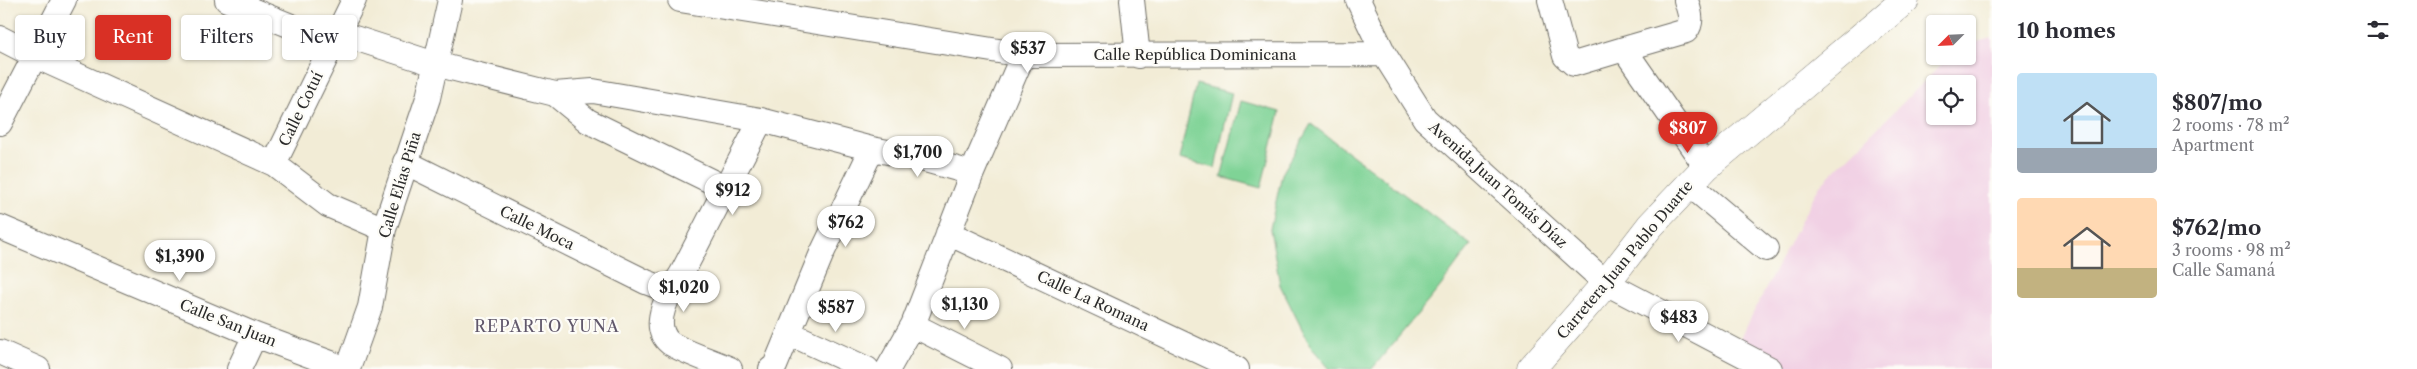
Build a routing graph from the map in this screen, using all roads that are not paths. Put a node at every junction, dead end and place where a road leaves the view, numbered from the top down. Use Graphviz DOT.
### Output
graph roads {
  1 [pos="64,0"];
  2 [pos="227,0"];
  3 [pos="354,0"];
  4 [pos="450,0"];
  5 [pos="680,0"];
  6 [pos="1132,0"];
  7 [pos="1358,0"];
  8 [pos="1550,0"];
  9 [pos="1686,0"];
  10 [pos="1905,0"];
  11 [pos="752,6"];
  12 [pos="56,15"];
  13 [pos="347,15"];
  14 [pos="282,19"];
  15 [pos="0,38"];
  16 [pos="357,44"];
  17 [pos="15,46"];
  18 [pos="1624,49"];
  19 [pos="1384,54"];
  20 [pos="1023,55"];
  21 [pos="1138,56"];
  22 [pos="33,60"];
  23 [pos="44,60"];
  24 [pos="325,60"];
  25 [pos="435,64"];
  26 [pos="554,94"];
  27 [pos="761,120"];
  28 [pos="0,123"];
  29 [pos="872,149"];
  30 [pos="405,162"];
  31 [pos="274,164"];
  32 [pos="972,174"];
  33 [pos="1697,176"];
  34 [pos="725,188"];
  35 [pos="0,227"];
  36 [pos="384,229"];
  37 [pos="948,233"];
  38 [pos="1766,249"];
  39 [pos="1606,283"];
  40 [pos="670,291"];
  41 [pos="913,325"];
  42 [pos="789,333"];
  43 [pos="254,335"];
  44 [pos="0,352"];
  45 [pos="1762,367"];
  46 [pos="38,369"];
  47 [pos="239,369"];
  48 [pos="348,369"];
  49 [pos="730,369"];
  50 [pos="771,369"];
  51 [pos="867,369"];
  52 [pos="888,369"];
  53 [pos="1000,369"];
  54 [pos="1237,369"];
  55 [pos="1531,369"];
  1 -- 12 [label="street"];
  2 -- 14 [label="street"];
  3 -- 13 [label="street, Calle Cotuí"];
  4 -- 25 [label="street, Calle Elías Piña"];
  5 -- 11 [label="street, Calle República Dominicana"];
  6 -- 21 [label="street"];
  7 -- 19 [label="street, Avenida Juan Tomás Díaz"];
  8 -- 18 [label="street"];
  9 -- 18 [label="street"];
  10 -- 33 [label="main road, Carretera Juan Pablo Duarte"];
  11 -- 20 [label="street, Calle República Dominicana"];
  15 -- 17 [label="street"];
  16 -- 25 [label="street"];
  18 -- 33 [label="street"];
  19 -- 21 [label="street, Calle República Dominicana"];
  19 -- 39 [label="street, Avenida Juan Tomás Díaz"];
  20 -- 21 [label="street, Calle República Dominicana"];
  20 -- 32 [label="street"];
  22 -- 28 [label="street"];
  23 -- 31 [label="street"];
  24 -- 31 [label="street, Calle Cotuí"];
  25 -- 26 [label="street"];
  25 -- 30 [label="street, Calle Elías Piña"];
  26 -- 27 [label="street"];
  26 -- 34 [label="street"];
  27 -- 29 [label="street"];
  27 -- 34 [label="street"];
  29 -- 32 [label="street"];
  29 -- 42 [label="street"];
  30 -- 36 [label="street, Calle Elías Piña"];
  30 -- 40 [label="street, Calle Moca"];
  31 -- 36 [label="street"];
  32 -- 37 [label="street"];
  33 -- 38 [label="street"];
  33 -- 39 [label="main road, Carretera Juan Pablo Duarte"];
  34 -- 40 [label="street"];
  35 -- 43 [label="street, Calle San Juan"];
  36 -- 48 [label="street, Calle Elías Piña"];
  37 -- 41 [label="street"];
  37 -- 54 [label="street, Calle La Romana"];
  39 -- 45 [label="street, Avenida Juan Tomás Díaz"];
  39 -- 55 [label="main road, Carretera Juan Pablo Duarte"];
  40 -- 49 [label="street"];
  41 -- 52 [label="street"];
  41 -- 53 [label="street"];
  42 -- 50 [label="street"];
  42 -- 51 [label="street"];
  43 -- 47 [label="street"];
  43 -- 48 [label="street, Calle San Juan"];
  44 -- 46 [label="street"];
}
